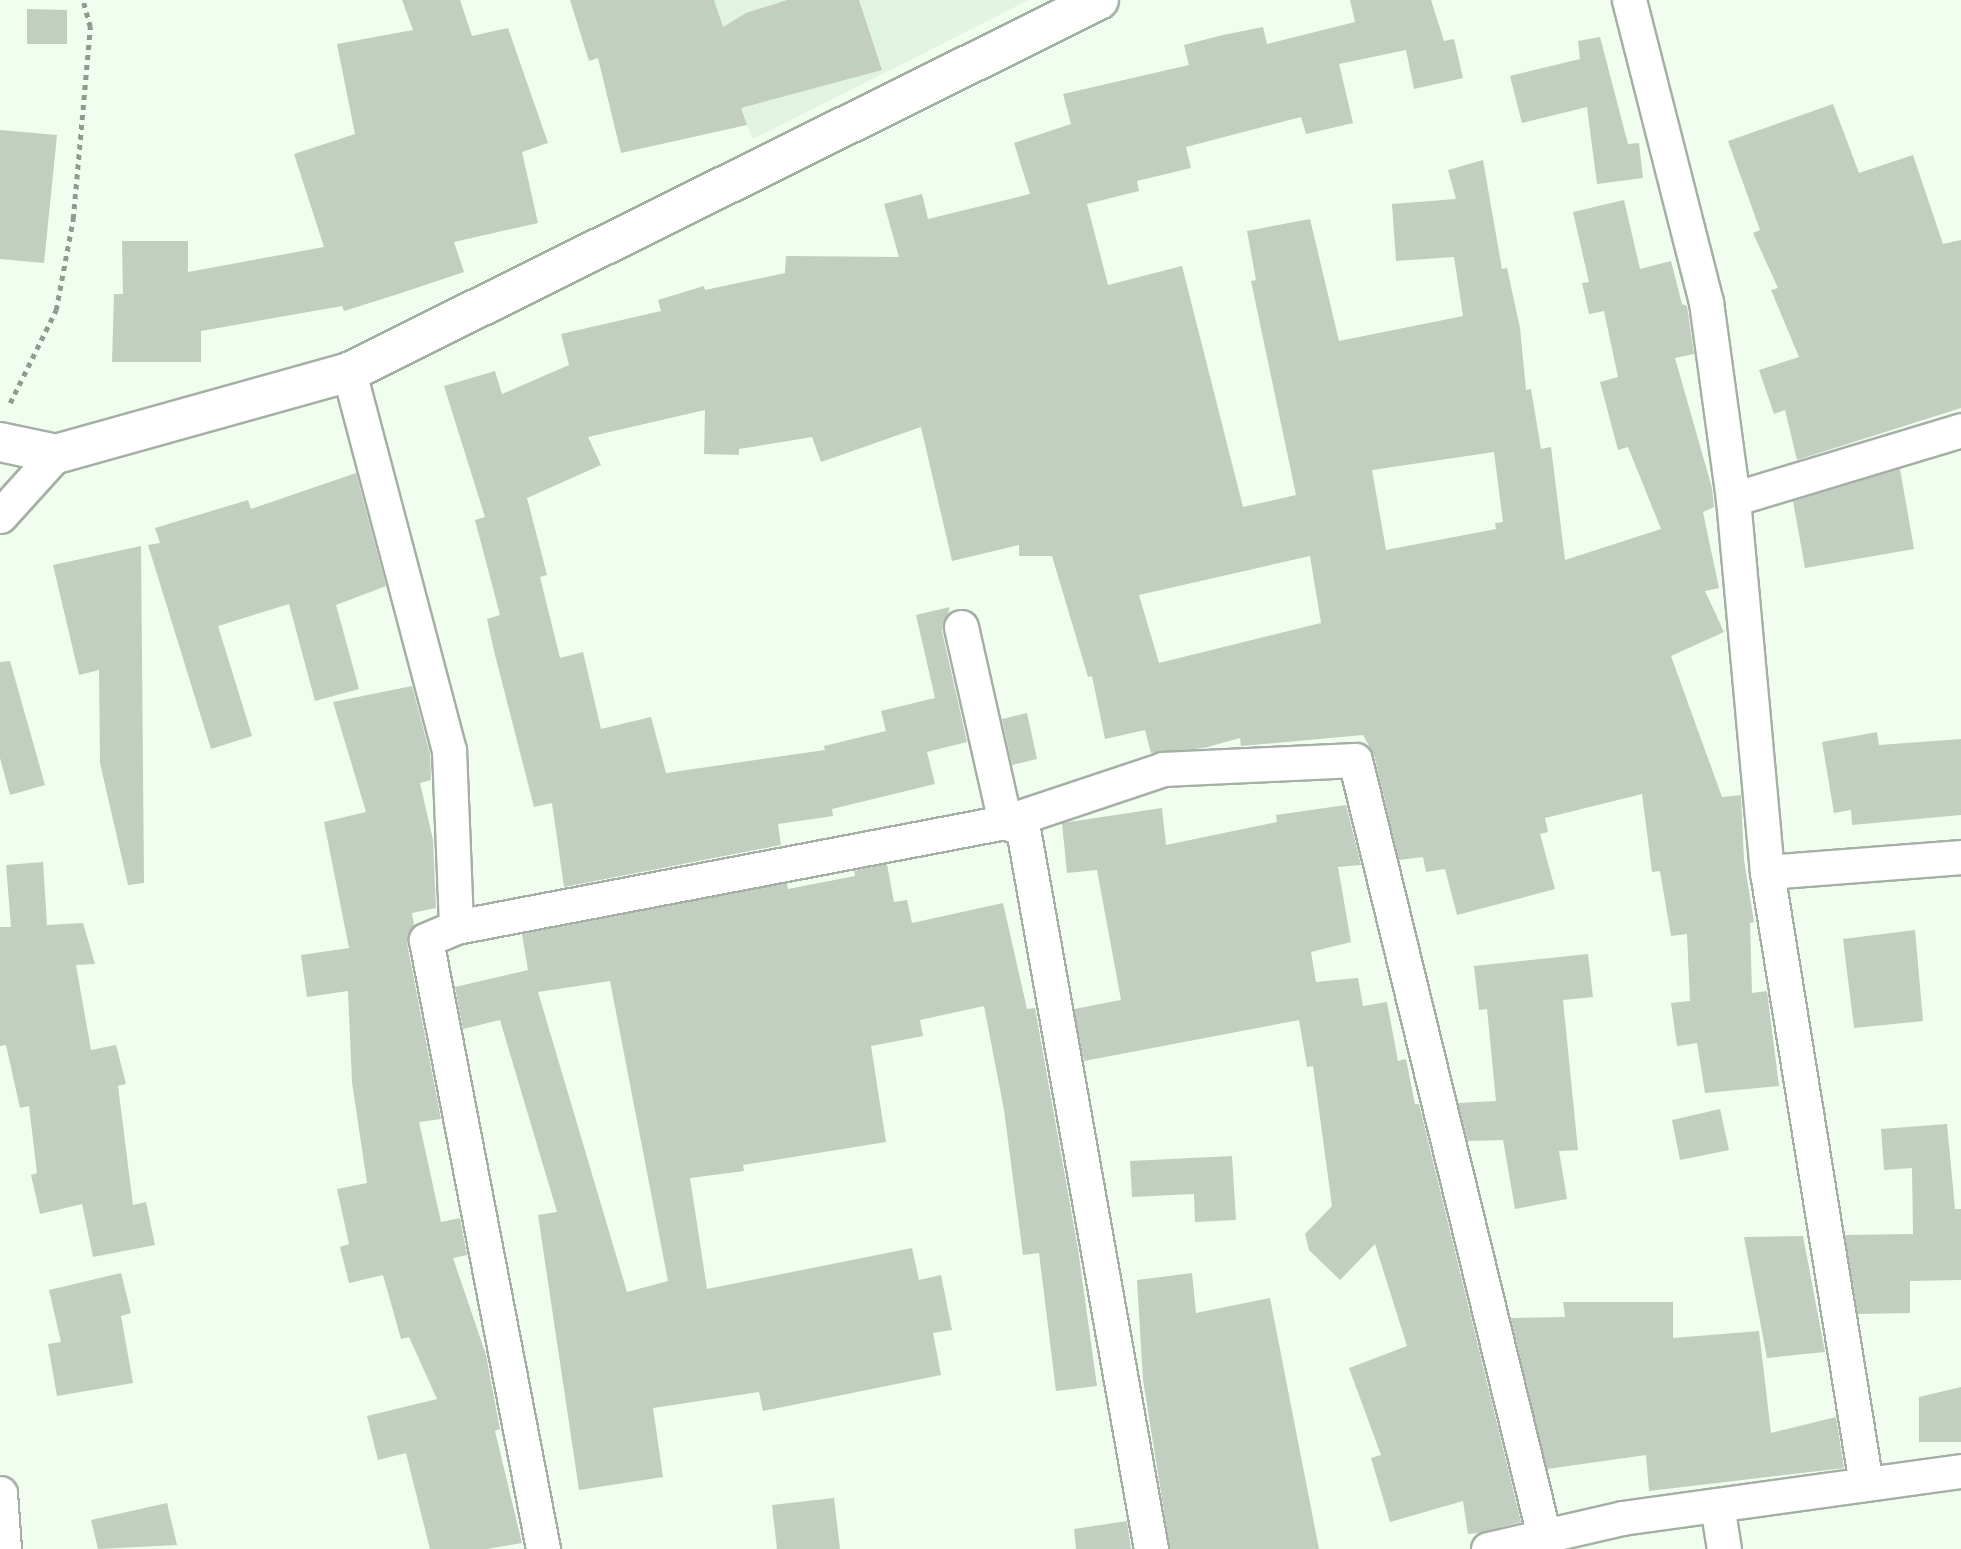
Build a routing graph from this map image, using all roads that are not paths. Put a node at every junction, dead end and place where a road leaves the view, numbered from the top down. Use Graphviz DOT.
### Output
graph roads {
  1 [pos="1099,0"];
  2 [pos="1629,0"];
  3 [pos="349,372"];
  4 [pos="3,427"];
  5 [pos="1961,430"];
  6 [pos="56,454"];
  7 [pos="1733,499"];
  8 [pos="0,516"];
  9 [pos="961,627"];
  10 [pos="1005,822"];
  11 [pos="1961,857"];
  12 [pos="1767,872"];
  13 [pos="456,927"];
  14 [pos="1961,1471"];
  15 [pos="1866,1484"];
  16 [pos="0,1493"];
  17 [pos="1717,1505"];
  18 [pos="1544,1536"];
  19 [pos="4,1549"];
  20 [pos="543,1549"];
  21 [pos="1151,1549"];
  22 [pos="1488,1549"];
  23 [pos="1724,1549"];
  1 -- 3 [label="main road"];
  2 -- 7 [label="street"];
  3 -- 6 [label="main road"];
  3 -- 13 [label="street"];
  4 -- 6 [label="main road"];
  5 -- 7 [label="street"];
  6 -- 8 [label="street"];
  7 -- 12 [label="street"];
  9 -- 10 [label="street"];
  10 -- 13 [label="street"];
  10 -- 18 [label="street"];
  10 -- 21 [label="street"];
  11 -- 12 [label="street"];
  12 -- 15 [label="street"];
  13 -- 20 [label="street"];
  14 -- 15 [label="street"];
  15 -- 17 [label="street"];
  16 -- 19 [label="street"];
  17 -- 18 [label="street"];
  17 -- 23 [label="street"];
  18 -- 22 [label="street"];
}
